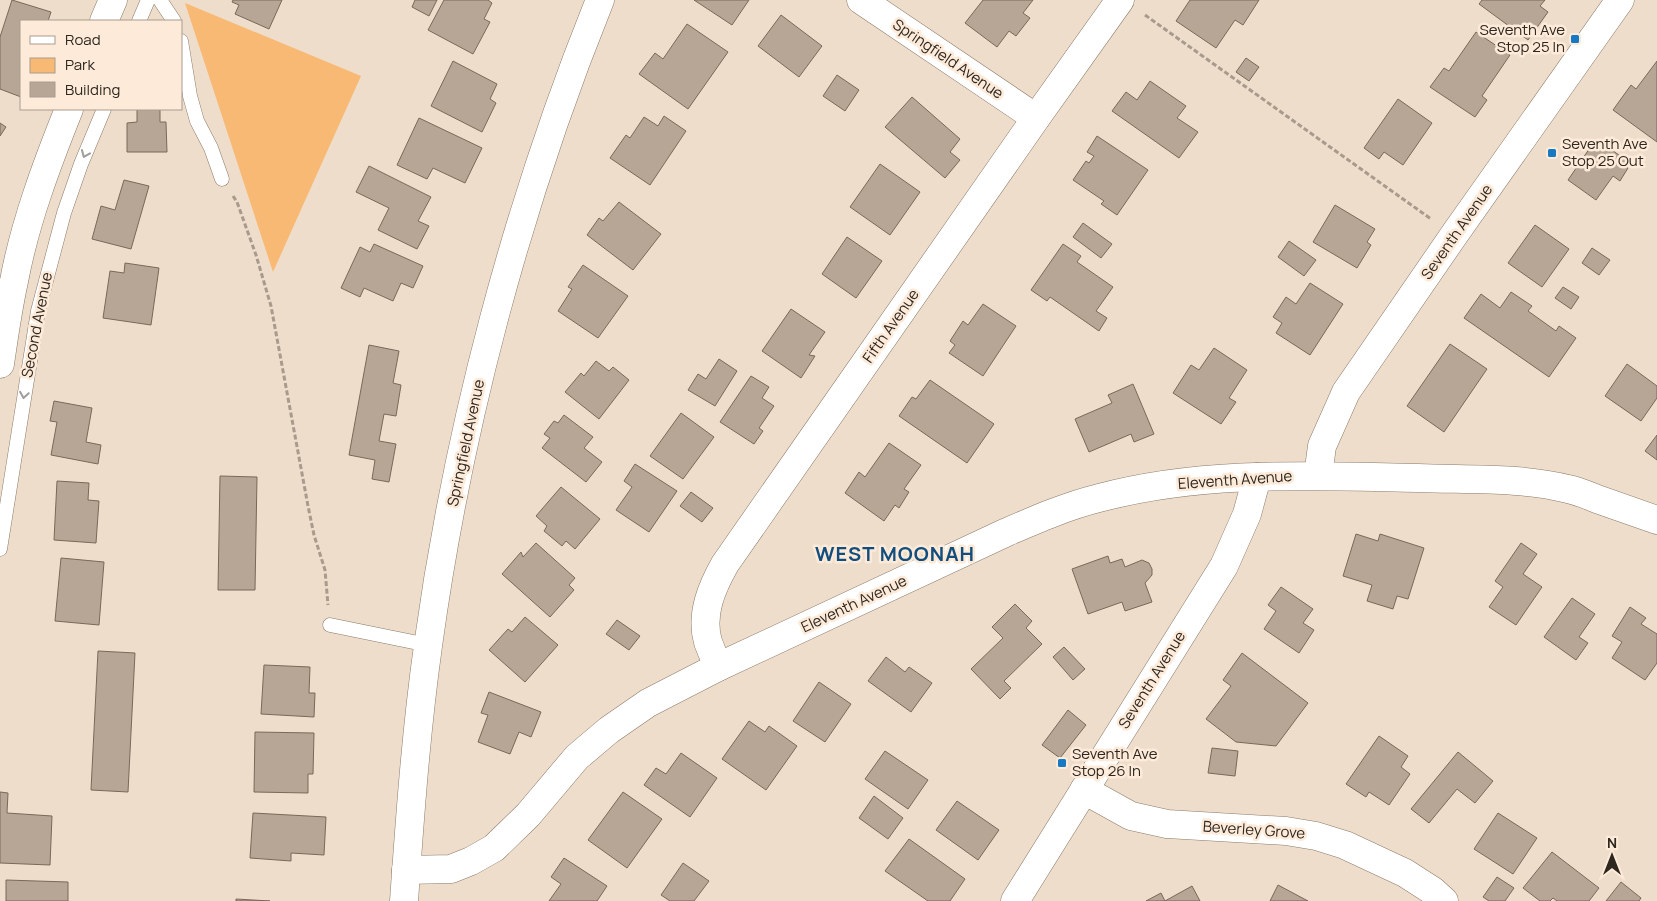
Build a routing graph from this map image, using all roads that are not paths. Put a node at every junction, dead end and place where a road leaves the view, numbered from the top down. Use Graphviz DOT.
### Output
graph roads {
  1 [pos="113,0"];
  2 [pos="148,0"];
  3 [pos="160,0"];
  4 [pos="600,0"];
  5 [pos="861,0"];
  6 [pos="1620,0"];
  7 [pos="1130,6"];
  8 [pos="104,20"];
  9 [pos="139,20"];
  10 [pos="173,20"];
  11 [pos="182,47"];
  12 [pos="69,110"];
  13 [pos="104,110"];
  14 [pos="1036,118"];
  15 [pos="222,178"];
  16 [pos="0,364"];
  17 [pos="1318,476"];
  18 [pos="1257,477"];
  19 [pos="1657,520"];
  20 [pos="0,549"];
  21 [pos="330,625"];
  22 [pos="428,645"];
  23 [pos="718,667"];
  24 [pos="1084,790"];
  25 [pos="406,870"];
  26 [pos="404,901"];
  27 [pos="1015,901"];
  28 [pos="1444,901"];
  1 -- 8 [label="street"];
  2 -- 9 [label="lane"];
  3 -- 10 [label="lane"];
  4 -- 22 [label="street, Springfield Avenue"];
  5 -- 14 [label="street, Springfield Avenue"];
  6 -- 17 [label="street, Seventh Avenue"];
  7 -- 14 [label="street, Fifth Avenue"];
  11 -- 15 [label="lane"];
  12 -- 16 [label="street, Second Avenue"];
  13 -- 20 [label="lane, Second Avenue, one-way"];
  14 -- 23 [label="street, Fifth Avenue"];
  17 -- 18 [label="street, Eleventh Avenue"];
  17 -- 19 [label="street, Eleventh Avenue"];
  18 -- 23 [label="street, Eleventh Avenue"];
  18 -- 24 [label="street, Seventh Avenue"];
  21 -- 22 [label="lane"];
  22 -- 25 [label="street, Springfield Avenue"];
  23 -- 25 [label="street, Eleventh Avenue"];
  24 -- 27 [label="street, Seventh Avenue"];
  24 -- 28 [label="street, Beverley Grove"];
  25 -- 26 [label="street, Springfield Avenue"];
}
